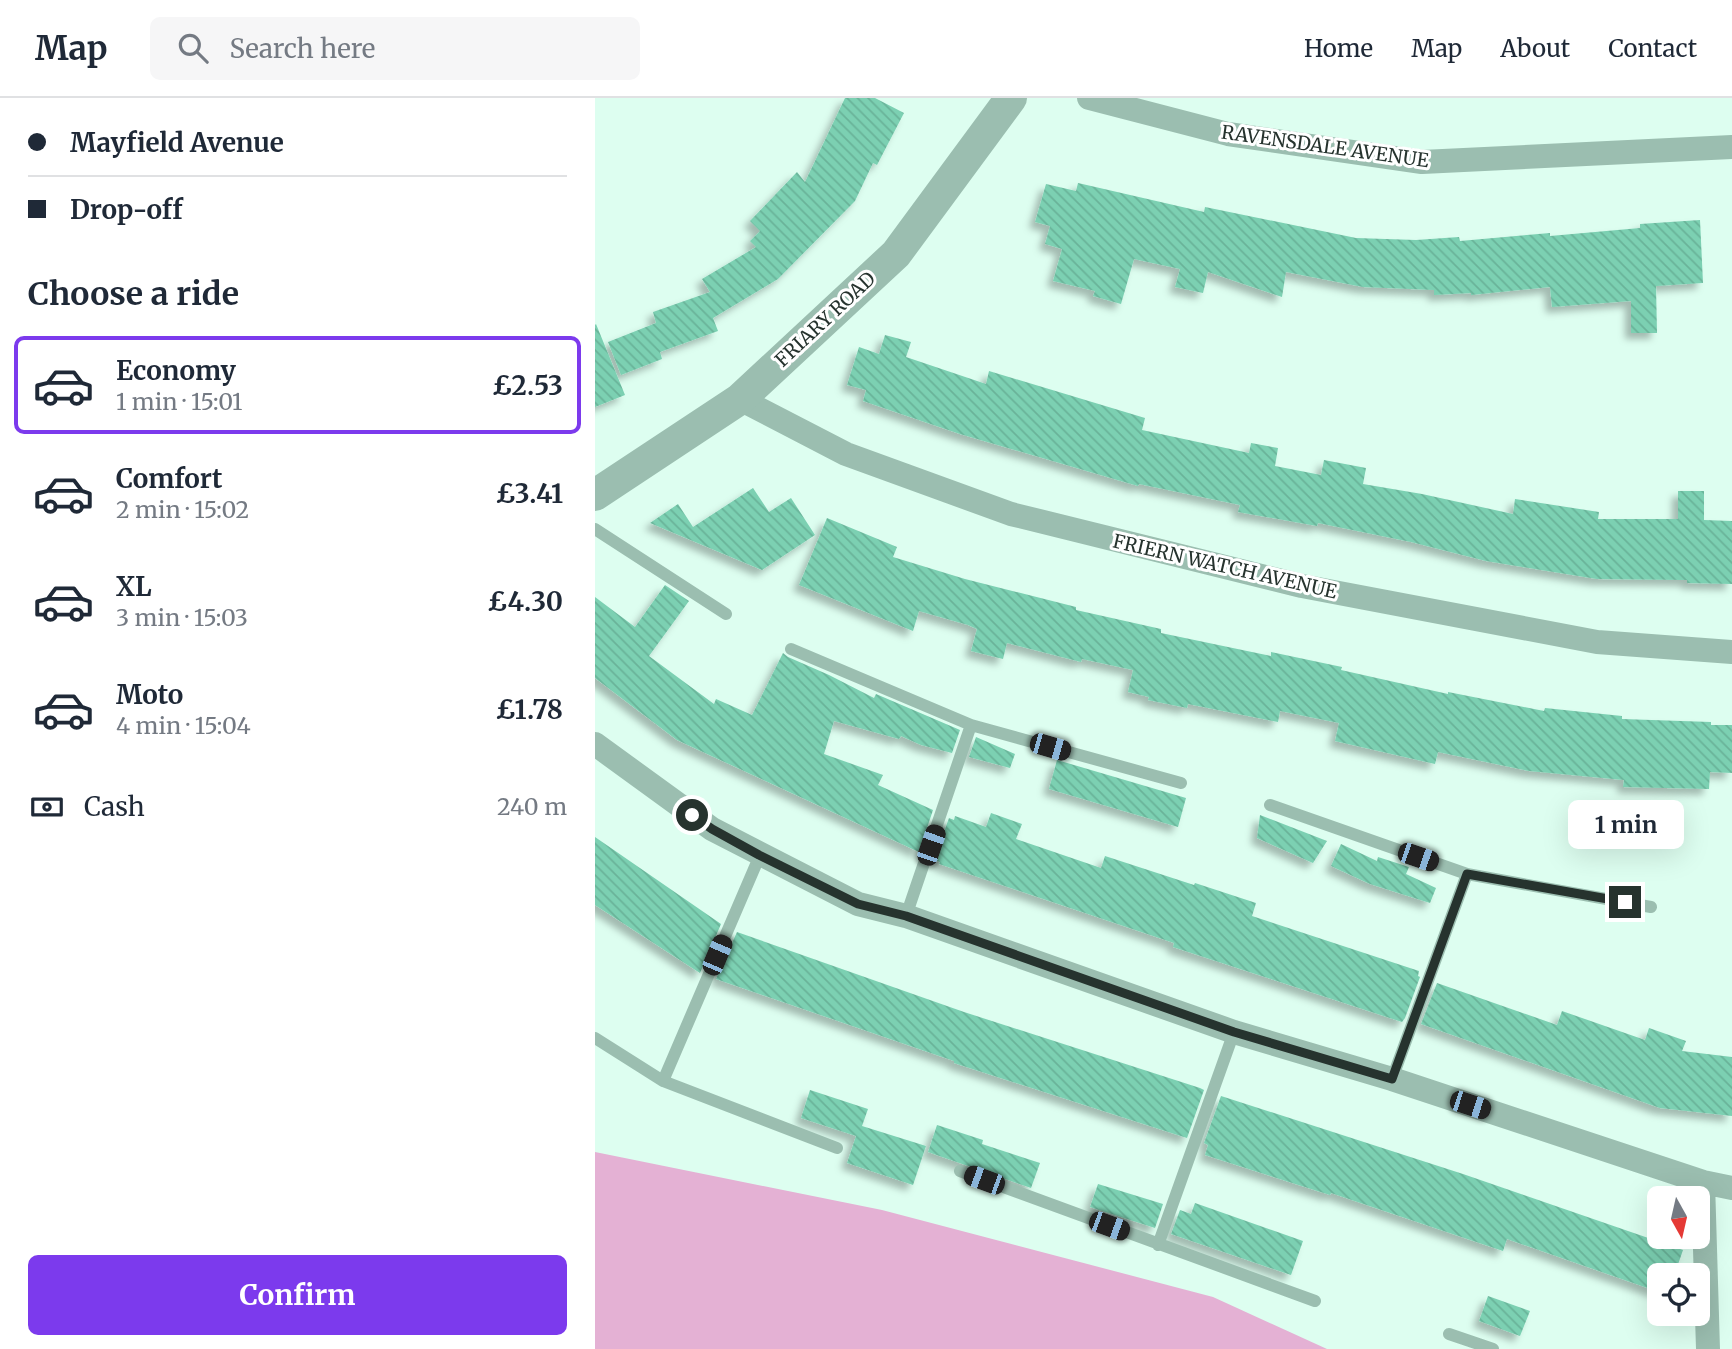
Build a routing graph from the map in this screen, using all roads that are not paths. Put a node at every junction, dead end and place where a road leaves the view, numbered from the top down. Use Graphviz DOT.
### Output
graph roads {
  1 [pos="1011,98"];
  2 [pos="1089,98"];
  3 [pos="1732,147"];
  4 [pos="740,399"];
  5 [pos="595,495"];
  6 [pos="595,529"];
  7 [pos="726,614"];
  8 [pos="791,649"];
  9 [pos="1732,652"];
  10 [pos="971,725"];
  11 [pos="595,744"];
  12 [pos="1181,783"];
  13 [pos="1270,805"];
  14 [pos="759,855"];
  15 [pos="1467,874"];
  16 [pos="1651,907"];
  17 [pos="906,916"];
  18 [pos="1234,1032"];
  19 [pos="595,1038"];
  20 [pos="1392,1079"];
  21 [pos="663,1081"];
  22 [pos="837,1148"];
  23 [pos="960,1171"];
  24 [pos="1703,1182"];
  25 [pos="1732,1188"];
  26 [pos="1159,1245"];
  27 [pos="1315,1301"];
  28 [pos="1448,1335"];
  29 [pos="1493,1349"];
  30 [pos="1708,1349"];
  1 -- 4 [label="street, FRIARY ROAD"];
  2 -- 3 [label="street, RAVENSDALE AVENUE"];
  4 -- 5 [label="street, FRIARY ROAD"];
  4 -- 9 [label="street, FRIERN WATCH AVENUE"];
  6 -- 7 [label="lane"];
  8 -- 10 [label="lane"];
  10 -- 12 [label="lane"];
  10 -- 17 [label="lane"];
  11 -- 14 [label="street"];
  13 -- 15 [label="lane"];
  14 -- 17 [label="street"];
  14 -- 21 [label="lane"];
  15 -- 16 [label="lane"];
  15 -- 20 [label="lane"];
  17 -- 18 [label="street"];
  18 -- 20 [label="street"];
  18 -- 26 [label="lane"];
  19 -- 21 [label="lane"];
  20 -- 24 [label="street"];
  21 -- 22 [label="lane"];
  23 -- 26 [label="lane"];
  24 -- 25 [label="street"];
  24 -- 30 [label="street"];
  26 -- 27 [label="lane"];
  28 -- 29 [label="lane"];
}
